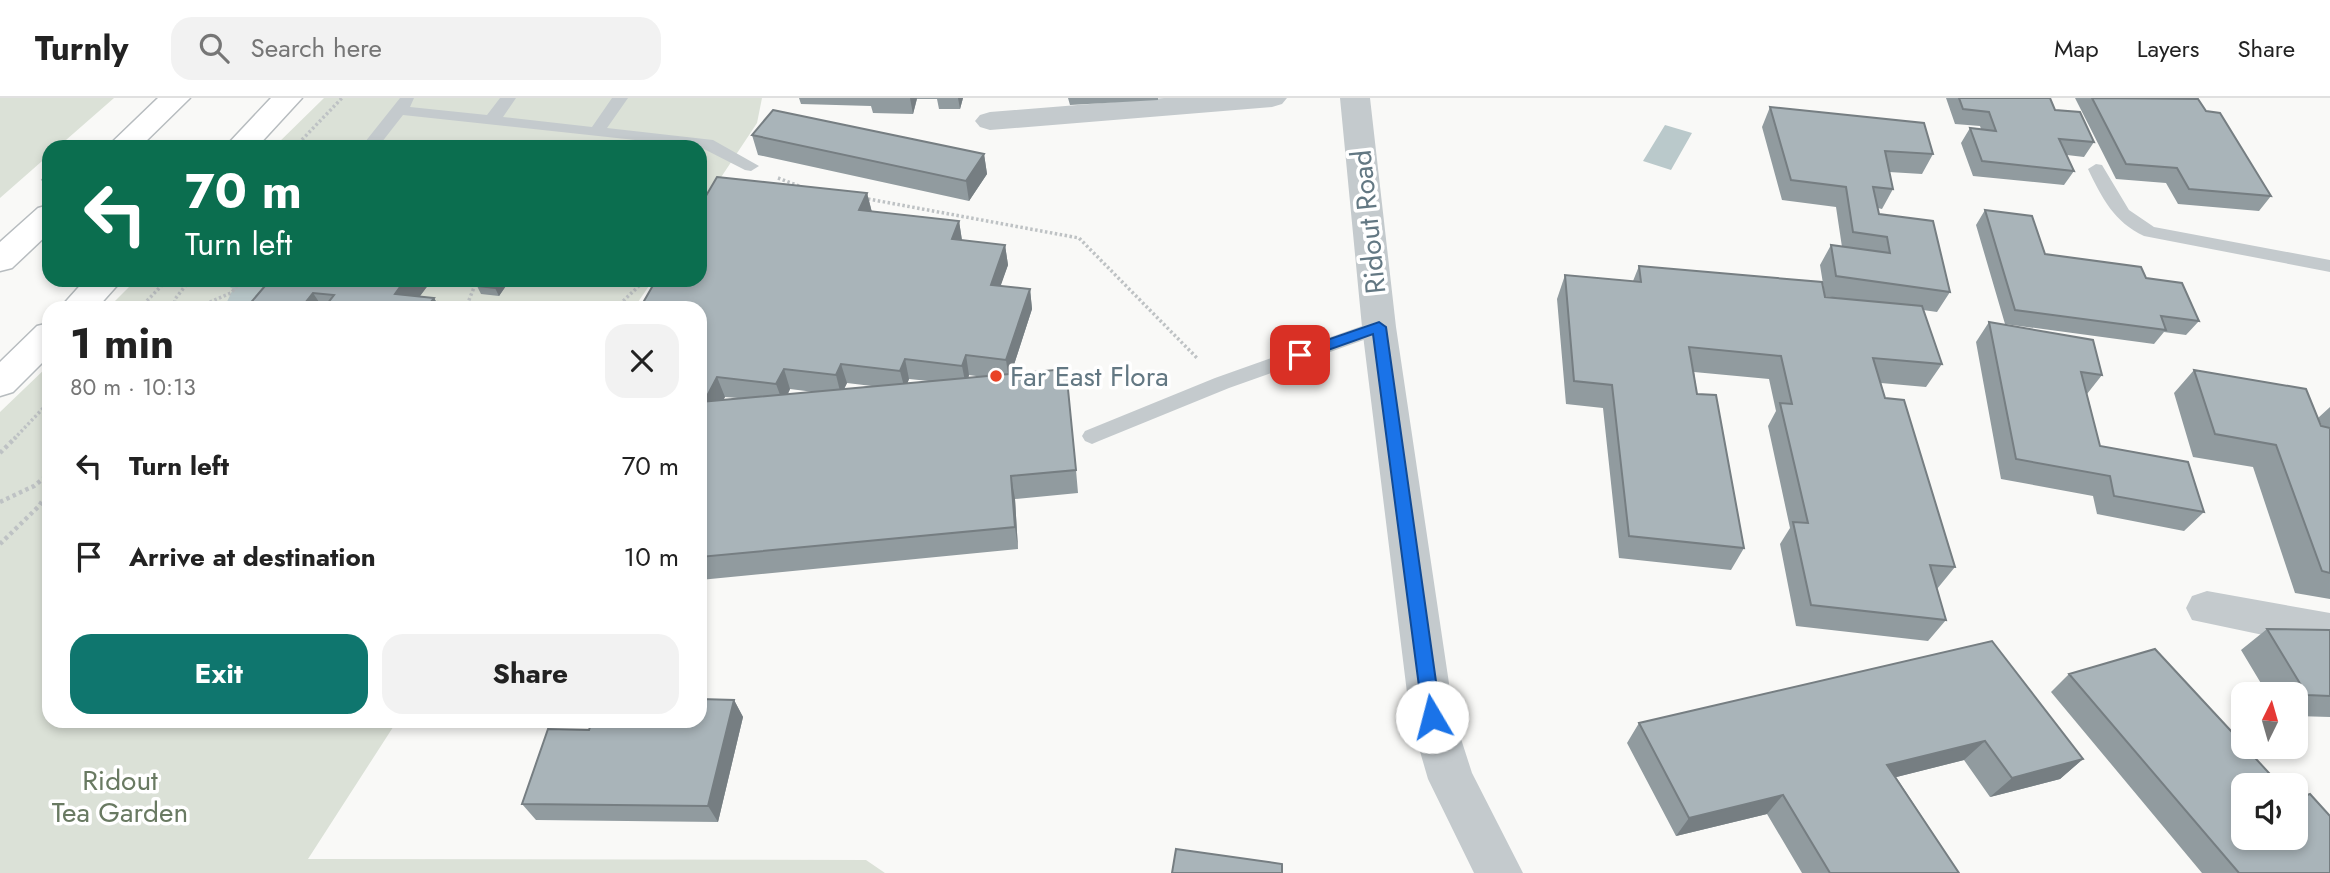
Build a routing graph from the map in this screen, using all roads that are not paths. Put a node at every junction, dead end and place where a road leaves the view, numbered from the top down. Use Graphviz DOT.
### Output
graph roads {
  1 [pos="175,98"];
  2 [pos="287,98"];
  3 [pos="508,98"];
  4 [pos="620,98"];
  5 [pos="1272,98"];
  6 [pos="1355,98"];
  7 [pos="403,104"];
  8 [pos="492,120"];
  9 [pos="990,121"];
  10 [pos="596,132"];
  11 [pos="130,140"];
  12 [pos="247,140"];
  13 [pos="375,140"];
  14 [pos="668,140"];
  15 [pos="707,144"];
  16 [pos="751,166"];
  17 [pos="2096,169"];
  18 [pos="42,221"];
  19 [pos="0,260"];
  20 [pos="2330,266"];
  21 [pos="98,287"];
  22 [pos="84,301"];
  23 [pos="1379,327"];
  24 [pos="42,342"];
  25 [pos="0,383"];
  26 [pos="1091,436"];
  27 [pos="2207,608"];
  28 [pos="2330,631"];
  29 [pos="1499,873"];
  1 -- 11 [label="highway"];
  2 -- 12 [label="highway"];
  3 -- 8 [label="lane"];
  4 -- 10 [label="lane"];
  5 -- 9 [label="street"];
  6 -- 23 [label="street, Ridout Road"];
  7 -- 8 [label="lane"];
  7 -- 13 [label="lane"];
  8 -- 10 [label="lane"];
  10 -- 14 [label="lane"];
  15 -- 16 [label="lane"];
  17 -- 20 [label="lane"];
  18 -- 19 [label="highway"];
  21 -- 22 [label="highway"];
  23 -- 26 [label="lane"];
  23 -- 29 [label="street, Ridout Road"];
  24 -- 25 [label="highway"];
  27 -- 28 [label="street"];
}
